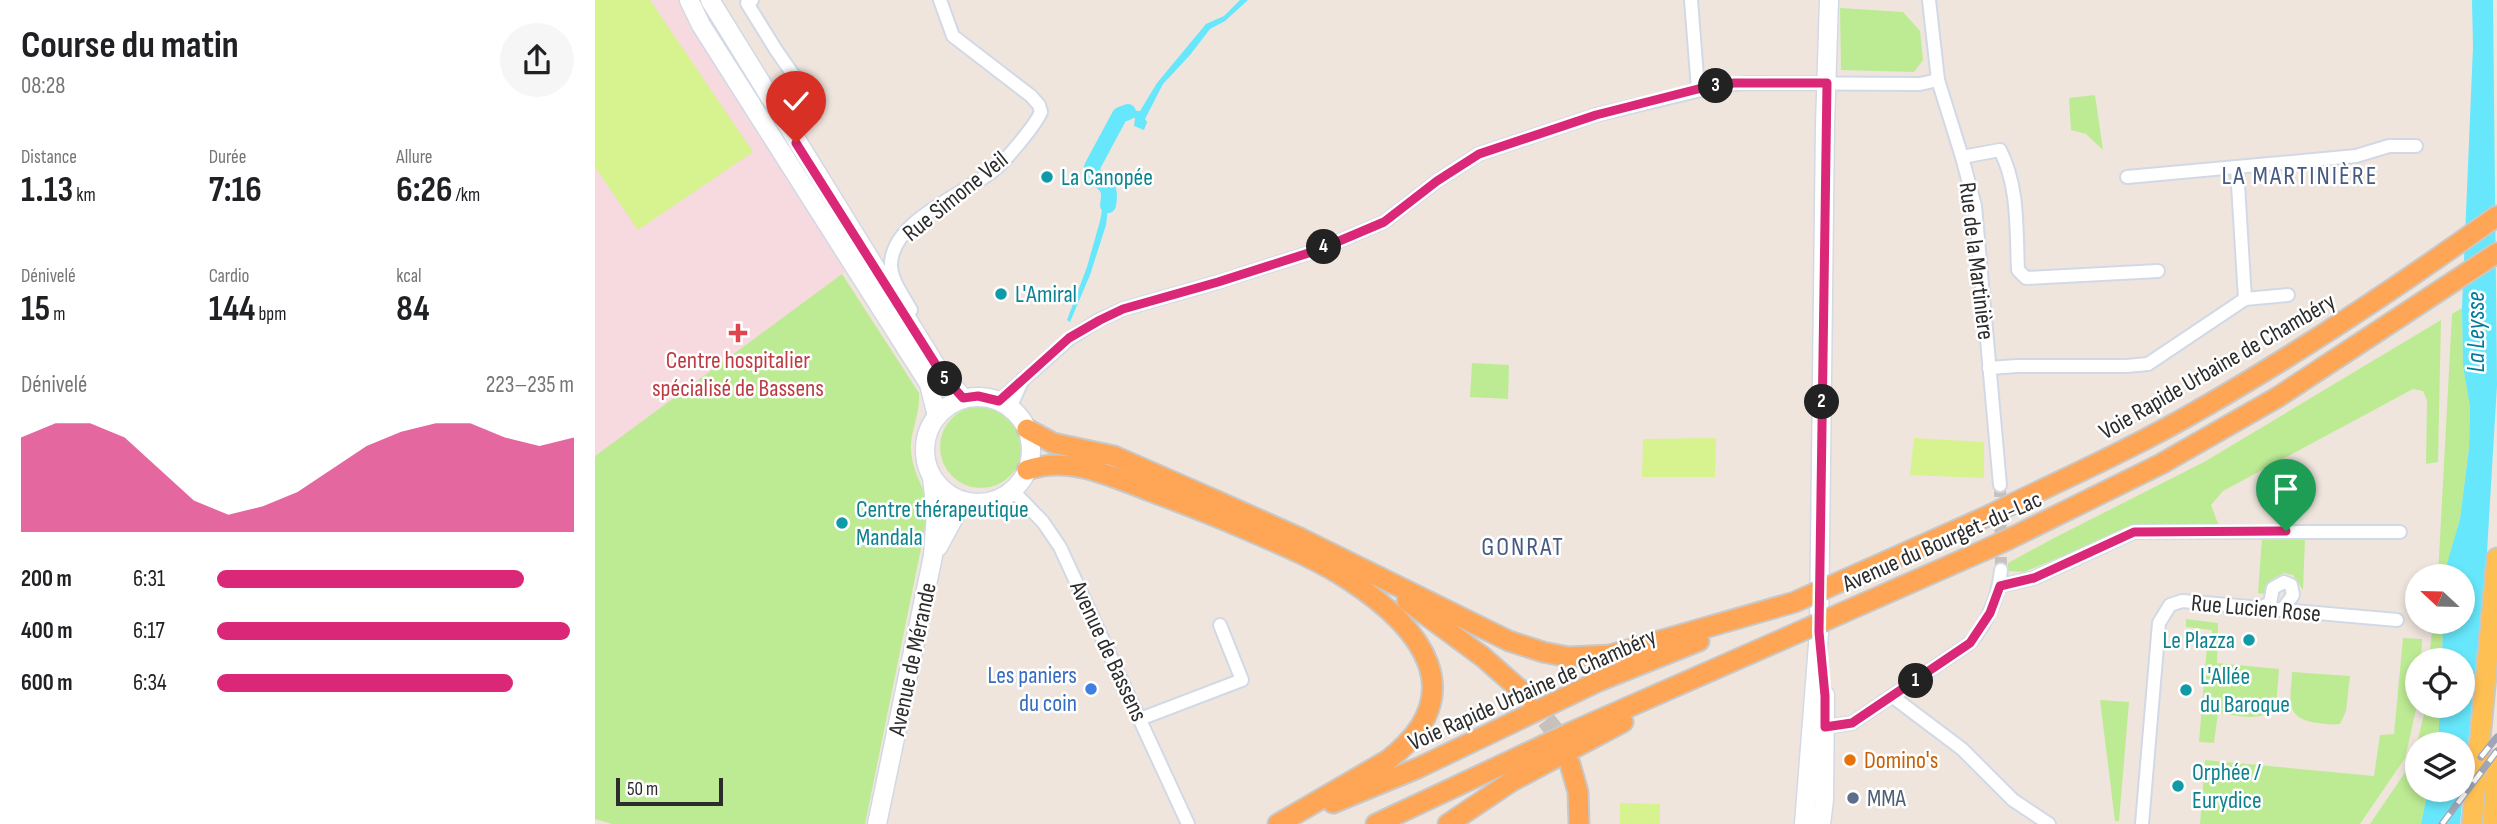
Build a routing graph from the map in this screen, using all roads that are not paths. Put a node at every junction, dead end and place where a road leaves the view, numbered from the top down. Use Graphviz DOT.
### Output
graph roads {
  1 [pos="689,0"];
  2 [pos="710,0"];
  3 [pos="940,0"];
  4 [pos="1691,0"];
  5 [pos="1829,0"];
  6 [pos="1929,0"];
  7 [pos="750,2"];
  8 [pos="1937,80"];
  9 [pos="1827,83"];
  10 [pos="801,86"];
  11 [pos="1698,89"];
  12 [pos="2416,146"];
  13 [pos="1962,157"];
  14 [pos="2237,168"];
  15 [pos="2127,177"];
  16 [pos="2497,202"];
  17 [pos="2497,216"];
  18 [pos="2443,254"];
  19 [pos="2493,255"];
  20 [pos="2158,271"];
  21 [pos="2288,295"];
  22 [pos="2245,299"];
  23 [pos="927,352"];
  24 [pos="1989,368"];
  25 [pos="963,398"];
  26 [pos="1005,404"];
  27 [pos="937,415"];
  28 [pos="1027,429"];
  29 [pos="1027,470"];
  30 [pos="932,477"];
  31 [pos="2000,485"];
  32 [pos="1012,490"];
  33 [pos="963,501"];
  34 [pos="2010,506"];
  35 [pos="2400,532"];
  36 [pos="933,556"];
  37 [pos="2497,558"];
  38 [pos="2001,570"];
  39 [pos="1366,572"];
  40 [pos="2000,586"];
  41 [pos="1796,602"];
  42 [pos="2259,609"];
  43 [pos="2282,610"];
  44 [pos="2397,620"];
  45 [pos="1220,625"];
  46 [pos="1751,654"];
  47 [pos="1527,696"];
  48 [pos="1893,697"];
  49 [pos="1140,719"];
  50 [pos="1819,728"];
  51 [pos="2497,760"];
  52 [pos="891,761"];
  53 [pos="1570,764"];
  54 [pos="2473,816"];
  55 [pos="877,824"];
  56 [pos="888,824"];
  57 [pos="1188,824"];
  58 [pos="1278,824"];
  59 [pos="1288,824"];
  60 [pos="1376,824"];
  61 [pos="1448,824"];
  62 [pos="1579,824"];
  63 [pos="1804,824"];
  64 [pos="1821,824"];
  65 [pos="2049,824"];
  66 [pos="2142,824"];
  67 [pos="2493,824"];
  1 -- 27 [label="main road"];
  2 -- 23 [label="main road"];
  3 -- 23 [label="street, Rue Simone Veil"];
  4 -- 11 [label="street"];
  5 -- 9 [label="main road"];
  6 -- 8 [label="street, Rue de la Martinière"];
  7 -- 10 [label="street"];
  8 -- 9 [label="street"];
  8 -- 13 [label="street, Rue de la Martinière"];
  9 -- 11 [label="street"];
  9 -- 50 [label="main road"];
  11 -- 26 [label="street"];
  12 -- 14 [label="street"];
  13 -- 20 [label="street"];
  13 -- 24 [label="street, Rue de la Martinière"];
  14 -- 15 [label="street"];
  14 -- 22 [label="street"];
  16 -- 18 [label="highway"];
  17 -- 18 [label="highway"];
  18 -- 34 [label="highway, Voie Rapide Urbaine de Chambéry"];
  19 -- 46 [label="highway, Avenue du Bourget-du-Lac, bridge"];
  21 -- 22 [label="street"];
  22 -- 24 [label="street"];
  23 -- 25 [label="main road"];
  24 -- 31 [label="street, Rue de la Martinière"];
  25 -- 26 [label="main road"];
  25 -- 27 [label="main road"];
  26 -- 28 [label="main road"];
  27 -- 30 [label="main road"];
  28 -- 29 [label="main road"];
  28 -- 39 [label="highway"];
  29 -- 32 [label="main road"];
  29 -- 58 [label="highway"];
  30 -- 33 [label="main road"];
  30 -- 36 [label="main road, Avenue de Mérande"];
  32 -- 33 [label="main road"];
  32 -- 49 [label="street, Avenue de Bassens"];
  33 -- 36 [label="main road, Avenue de Mérande"];
  34 -- 41 [label="highway, Avenue du Bourget-du-Lac, bridge"];
  35 -- 40 [label="street"];
  36 -- 52 [label="main road, Avenue de Mérande"];
  37 -- 54 [label="main road"];
  38 -- 40 [label="street"];
  39 -- 41 [label="highway"];
  39 -- 47 [label="highway"];
  40 -- 48 [label="street"];
  41 -- 59 [label="highway, Voie Rapide Urbaine de Chambéry"];
  42 -- 43 [label="street, Rue Lucien Rose"];
  42 -- 43 [label="street"];
  42 -- 66 [label="street, Rue Lucien Rose"];
  43 -- 44 [label="street, Rue Lucien Rose"];
  45 -- 49 [label="street"];
  46 -- 60 [label="highway"];
  46 -- 61 [label="highway"];
  48 -- 50 [label="street"];
  48 -- 65 [label="street"];
  49 -- 57 [label="street, Avenue de Bassens"];
  50 -- 63 [label="main road"];
  50 -- 64 [label="main road"];
  51 -- 67 [label="main road"];
  52 -- 55 [label="main road, Avenue de Mérande"];
  52 -- 56 [label="main road, Avenue de Mérande"];
  53 -- 62 [label="highway"];
}
